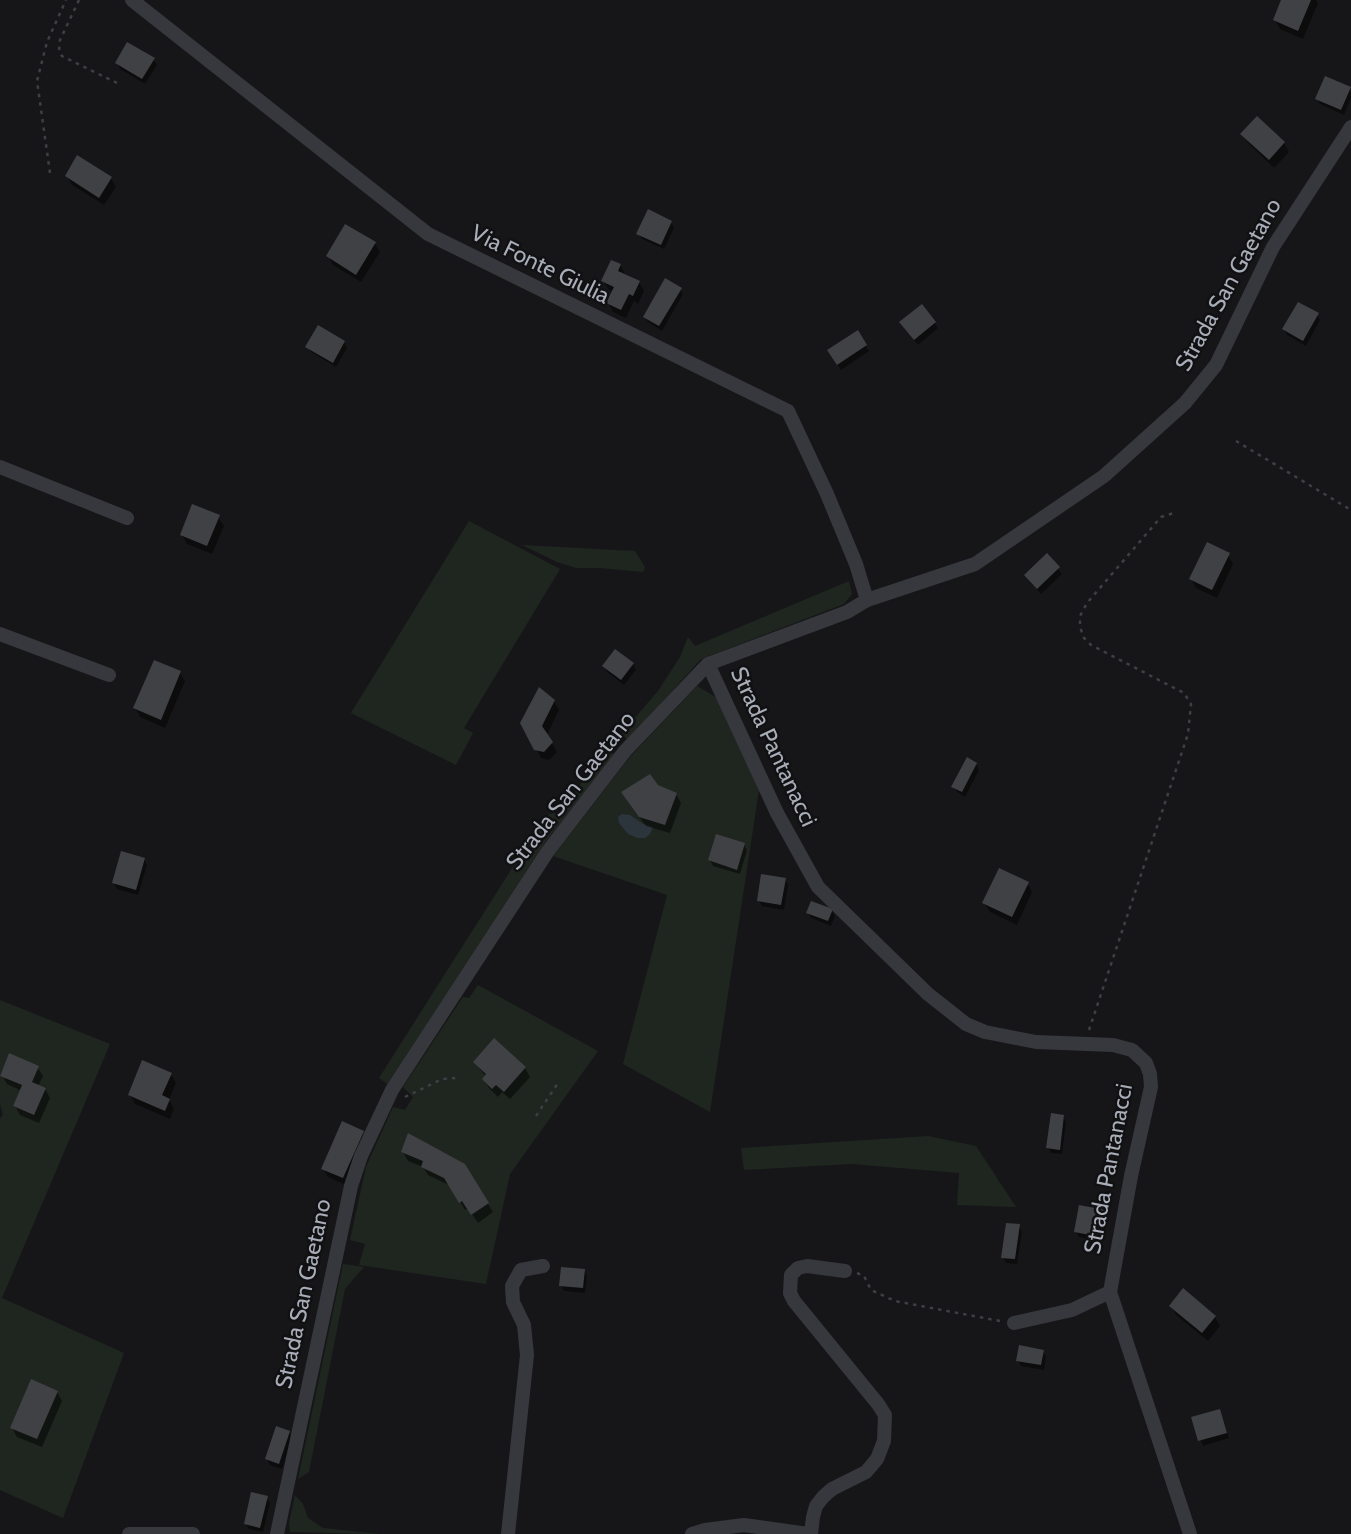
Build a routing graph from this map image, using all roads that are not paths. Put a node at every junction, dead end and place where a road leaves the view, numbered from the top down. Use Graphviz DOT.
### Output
graph roads {
  1 [pos="132,0"];
  2 [pos="1351,127"];
  3 [pos="0,467"];
  4 [pos="127,518"];
  5 [pos="867,600"];
  6 [pos="0,634"];
  7 [pos="708,664"];
  8 [pos="109,675"];
  9 [pos="543,1266"];
  10 [pos="845,1270"];
  11 [pos="1110,1292"];
  12 [pos="1014,1323"];
  13 [pos="129,1534"];
  14 [pos="193,1534"];
  15 [pos="276,1534"];
  16 [pos="508,1534"];
  17 [pos="692,1534"];
  18 [pos="809,1534"];
  19 [pos="1190,1534"];
  1 -- 5 [label="street, Via Fonte Giulia"];
  2 -- 5 [label="street, Strada San Gaetano"];
  3 -- 4 [label="street"];
  5 -- 7 [label="street, Strada San Gaetano"];
  6 -- 8 [label="street"];
  7 -- 11 [label="street, Strada Pantanacci"];
  7 -- 15 [label="street, Strada San Gaetano"];
  9 -- 16 [label="street"];
  10 -- 18 [label="street"];
  11 -- 12 [label="street"];
  11 -- 19 [label="street, Strada Pantanacci"];
  13 -- 14 [label="street"];
  17 -- 18 [label="street"];
}
